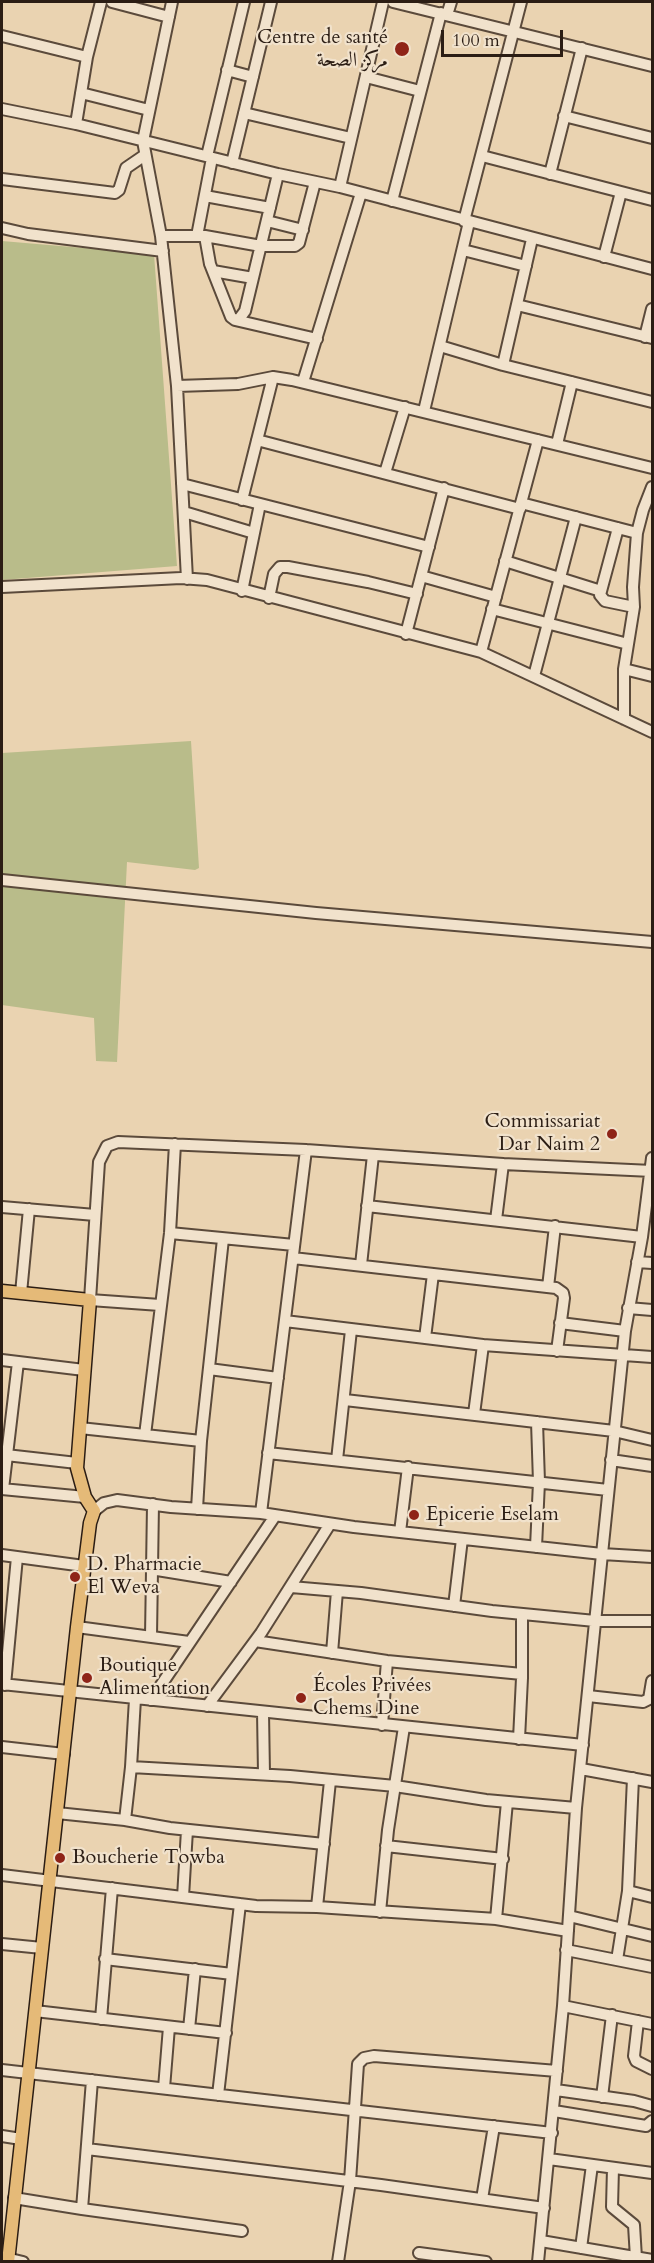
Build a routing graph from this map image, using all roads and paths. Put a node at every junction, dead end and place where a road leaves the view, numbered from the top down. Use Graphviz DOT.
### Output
graph roads {
  1 [pos="101,2"];
  2 [pos="112,2"];
  3 [pos="172,2"];
  4 [pos="244,2"];
  5 [pos="271,2"];
  6 [pos="383,2"];
  7 [pos="393,2"];
  8 [pos="451,2"];
  9 [pos="521,2"];
  10 [pos="444,14"];
  11 [pos="169,16"];
  12 [pos="513,32"];
  13 [pos="2,36"];
  14 [pos="582,48"];
  15 [pos="87,57"];
  16 [pos="652,66"];
  17 [pos="227,70"];
  18 [pos="253,77"];
  19 [pos="366,77"];
  20 [pos="420,91"];
  21 [pos="81,93"];
  22 [pos="2,109"];
  23 [pos="149,110"];
  24 [pos="244,113"];
  25 [pos="564,116"];
  26 [pos="76,124"];
  27 [pos="351,138"];
  28 [pos="652,138"];
  29 [pos="143,141"];
  30 [pos="145,155"];
  31 [pos="482,156"];
  32 [pos="209,157"];
  33 [pos="232,163"];
  34 [pos="279,174"];
  35 [pos="550,174"];
  36 [pos="2,179"];
  37 [pos="315,182"];
  38 [pos="340,187"];
  39 [pos="621,192"];
  40 [pos="362,193"];
  41 [pos="205,196"];
  42 [pos="652,200"];
  43 [pos="392,201"];
  44 [pos="270,208"];
  45 [pos="267,221"];
  46 [pos="467,222"];
  47 [pos="2,228"];
  48 [pos="303,230"];
  49 [pos="161,236"];
  50 [pos="201,236"];
  51 [pos="532,238"];
  52 [pos="261,246"];
  53 [pos="463,250"];
  54 [pos="163,251"];
  55 [pos="604,257"];
  56 [pos="526,266"];
  57 [pos="652,269"];
  58 [pos="213,271"];
  59 [pos="253,278"];
  60 [pos="517,305"];
  61 [pos="652,309"];
  62 [pos="239,319"];
  63 [pos="649,338"];
  64 [pos="317,339"];
  65 [pos="440,346"];
  66 [pos="503,365"];
  67 [pos="273,377"];
  68 [pos="303,382"];
  69 [pos="572,382"];
  70 [pos="177,386"];
  71 [pos="652,402"];
  72 [pos="405,407"];
  73 [pos="424,411"];
  74 [pos="257,440"];
  75 [pos="538,440"];
  76 [pos="557,444"];
  77 [pos="652,468"];
  78 [pos="386,473"];
  79 [pos="182,484"];
  80 [pos="652,487"];
  81 [pos="444,488"];
  82 [pos="242,500"];
  83 [pos="260,504"];
  84 [pos="520,506"];
  85 [pos="184,512"];
  86 [pos="576,517"];
  87 [pos="618,528"];
  88 [pos="254,533"];
  89 [pos="637,533"];
  90 [pos="429,547"];
  91 [pos="505,561"];
  92 [pos="421,576"];
  93 [pos="560,578"];
  94 [pos="187,579"];
  95 [pos="2,587"];
  96 [pos="242,591"];
  97 [pos="601,591"];
  98 [pos="417,594"];
  99 [pos="496,597"];
  100 [pos="269,598"];
  101 [pos="634,607"];
  102 [pos="492,609"];
  103 [pos="548,623"];
  104 [pos="406,634"];
  105 [pos="628,644"];
  106 [pos="481,652"];
  107 [pos="624,669"];
  108 [pos="534,676"];
  109 [pos="652,676"];
  110 [pos="624,719"];
  111 [pos="652,732"];
  112 [pos="2,880"];
  113 [pos="652,942"];
  114 [pos="175,1144"];
  115 [pos="306,1150"];
  116 [pos="373,1155"];
  117 [pos="652,1158"];
  118 [pos="503,1164"];
  119 [pos="652,1171"];
  120 [pos="367,1206"];
  121 [pos="2,1207"];
  122 [pos="29,1209"];
  123 [pos="94,1215"];
  124 [pos="649,1216"];
  125 [pos="496,1220"];
  126 [pos="555,1226"];
  127 [pos="170,1233"];
  128 [pos="642,1237"];
  129 [pos="223,1239"];
  130 [pos="294,1245"];
  131 [pos="293,1258"];
  132 [pos="637,1262"];
  133 [pos="652,1263"];
  134 [pos="361,1265"];
  135 [pos="433,1274"];
  136 [pos="548,1287"];
  137 [pos="2,1291"];
  138 [pos="21,1293"];
  139 [pos="90,1300"];
  140 [pos="160,1305"];
  141 [pos="628,1308"];
  142 [pos="652,1310"];
  143 [pos="285,1322"];
  144 [pos="560,1323"];
  145 [pos="351,1330"];
  146 [pos="625,1331"];
  147 [pos="425,1338"];
  148 [pos="483,1345"];
  149 [pos="556,1351"];
  150 [pos="623,1356"];
  151 [pos="652,1357"];
  152 [pos="2,1360"];
  153 [pos="18,1362"];
  154 [pos="209,1369"];
  155 [pos="84,1371"];
  156 [pos="278,1378"];
  157 [pos="345,1400"];
  158 [pos="474,1414"];
  159 [pos="6,1420"];
  160 [pos="537,1422"];
  161 [pos="80,1428"];
  162 [pos="614,1431"];
  163 [pos="145,1435"];
  164 [pos="652,1440"];
  165 [pos="201,1441"];
  166 [pos="268,1453"];
  167 [pos="6,1455"];
  168 [pos="337,1460"];
  169 [pos="611,1460"];
  170 [pos="77,1462"];
  171 [pos="652,1466"];
  172 [pos="408,1467"];
  173 [pos="539,1482"];
  174 [pos="2,1489"];
  175 [pos="608,1490"];
  176 [pos="85,1497"];
  177 [pos="153,1504"];
  178 [pos="197,1509"];
  179 [pos="94,1511"];
  180 [pos="261,1513"];
  181 [pos="274,1516"];
  182 [pos="330,1524"];
  183 [pos="400,1532"];
  184 [pos="462,1539"];
  185 [pos="536,1547"];
  186 [pos="602,1554"];
  187 [pos="2,1555"];
  188 [pos="17,1557"];
  189 [pos="652,1557"];
  190 [pos="84,1566"];
  191 [pos="152,1569"];
  192 [pos="231,1582"];
  193 [pos="291,1587"];
  194 [pos="337,1591"];
  195 [pos="454,1606"];
  196 [pos="522,1614"];
  197 [pos="6,1615"];
  198 [pos="595,1621"];
  199 [pos="652,1621"];
  200 [pos="77,1627"];
  201 [pos="151,1636"];
  202 [pos="255,1641"];
  203 [pos="189,1642"];
  204 [pos="332,1653"];
  205 [pos="387,1661"];
  206 [pos="522,1674"];
  207 [pos="652,1681"];
  208 [pos="3,1685"];
  209 [pos="70,1692"];
  210 [pos="588,1696"];
  211 [pos="135,1699"];
  212 [pos="151,1700"];
  213 [pos="207,1706"];
  214 [pos="263,1712"];
  215 [pos="382,1725"];
  216 [pos="404,1727"];
  217 [pos="519,1739"];
  218 [pos="583,1745"];
  219 [pos="2,1747"];
  220 [pos="64,1754"];
  221 [pos="131,1767"];
  222 [pos="580,1769"];
  223 [pos="264,1774"];
  224 [pos="633,1778"];
  225 [pos="330,1781"];
  226 [pos="652,1782"];
  227 [pos="395,1786"];
  228 [pos="507,1802"];
  229 [pos="576,1808"];
  230 [pos="57,1813"];
  231 [pos="125,1820"];
  232 [pos="187,1830"];
  233 [pos="324,1844"];
  234 [pos="386,1846"];
  235 [pos="503,1859"];
  236 [pos="2,1875"];
  237 [pos="49,1880"];
  238 [pos="112,1888"];
  239 [pos="628,1891"];
  240 [pos="183,1897"];
  241 [pos="652,1897"];
  242 [pos="240,1904"];
  243 [pos="317,1907"];
  244 [pos="380,1912"];
  245 [pos="569,1916"];
  246 [pos="496,1919"];
  247 [pos="624,1929"];
  248 [pos="568,1931"];
  249 [pos="652,1936"];
  250 [pos="2,1944"];
  251 [pos="42,1948"];
  252 [pos="567,1950"];
  253 [pos="105,1959"];
  254 [pos="617,1959"];
  255 [pos="652,1968"];
  256 [pos="195,1969"];
  257 [pos="232,1974"];
  258 [pos="563,2006"];
  259 [pos="35,2011"];
  260 [pos="612,2015"];
  261 [pos="101,2019"];
  262 [pos="638,2021"];
  263 [pos="652,2024"];
  264 [pos="169,2027"];
  265 [pos="189,2029"];
  266 [pos="226,2033"];
  267 [pos="652,2069"];
  268 [pos="2,2070"];
  269 [pos="557,2071"];
  270 [pos="28,2073"];
  271 [pos="92,2080"];
  272 [pos="164,2088"];
  273 [pos="556,2090"];
  274 [pos="218,2095"];
  275 [pos="602,2097"];
  276 [pos="652,2106"];
  277 [pos="356,2110"];
  278 [pos="554,2111"];
  279 [pos="652,2121"];
  280 [pos="494,2126"];
  281 [pos="552,2133"];
  282 [pos="2,2136"];
  283 [pos="21,2139"];
  284 [pos="87,2149"];
  285 [pos="549,2159"];
  286 [pos="591,2165"];
  287 [pos="613,2168"];
  288 [pos="652,2173"];
  289 [pos="350,2181"];
  290 [pos="15,2198"];
  291 [pos="482,2199"];
  292 [pos="544,2208"];
  293 [pos="82,2209"];
  294 [pos="242,2231"];
  295 [pos="540,2241"];
  296 [pos="581,2248"];
  297 [pos="419,2253"];
  298 [pos="636,2258"];
  299 [pos="6,2259"];
  300 [pos="652,2260"];
  301 [pos="23,2262"];
  302 [pos="338,2262"];
  303 [pos="486,2262"];
  304 [pos="538,2262"];
  1 -- 15 [label="street"];
  2 -- 11 [label="street"];
  3 -- 11 [label="street"];
  4 -- 17 [label="street"];
  5 -- 18 [label="street"];
  6 -- 19 [label="street"];
  7 -- 10 [label="street"];
  8 -- 10 [label="street"];
  9 -- 12 [label="street"];
  10 -- 12 [label="street"];
  10 -- 20 [label="street"];
  11 -- 23 [label="street"];
  12 -- 14 [label="street"];
  12 -- 31 [label="street"];
  13 -- 15 [label="street"];
  14 -- 16 [label="street"];
  14 -- 25 [label="street"];
  15 -- 21 [label="street"];
  17 -- 18 [label="street"];
  17 -- 32 [label="street"];
  18 -- 24 [label="street"];
  19 -- 20 [label="street"];
  19 -- 27 [label="street"];
  20 -- 43 [label="street"];
  21 -- 23 [label="street"];
  21 -- 26 [label="street"];
  22 -- 26 [label="street"];
  23 -- 29 [label="street"];
  24 -- 27 [label="street"];
  24 -- 33 [label="street"];
  25 -- 28 [label="street"];
  25 -- 35 [label="street"];
  26 -- 29 [label="street"];
  27 -- 38 [label="street"];
  29 -- 30 [label="street"];
  29 -- 32 [label="street"];
  30 -- 36 [label="street"];
  30 -- 49 [label="street"];
  31 -- 35 [label="street"];
  31 -- 46 [label="street"];
  32 -- 33 [label="street"];
  32 -- 41 [label="street"];
  33 -- 34 [label="street"];
  34 -- 37 [label="street"];
  34 -- 44 [label="street"];
  35 -- 39 [label="street"];
  37 -- 38 [label="street"];
  37 -- 48 [label="street"];
  38 -- 40 [label="street"];
  39 -- 42 [label="street"];
  39 -- 55 [label="street"];
  40 -- 43 [label="street"];
  40 -- 64 [label="street"];
  41 -- 44 [label="street"];
  41 -- 50 [label="street"];
  43 -- 46 [label="street"];
  44 -- 45 [label="street"];
  45 -- 48 [label="street"];
  45 -- 52 [label="street"];
  46 -- 51 [label="street"];
  46 -- 53 [label="street"];
  47 -- 54 [label="street"];
  48 -- 52 [label="street"];
  49 -- 50 [label="street"];
  49 -- 54 [label="street"];
  50 -- 52 [label="street"];
  50 -- 58 [label="street"];
  51 -- 55 [label="street"];
  51 -- 56 [label="street"];
  52 -- 59 [label="street"];
  53 -- 56 [label="street"];
  53 -- 65 [label="street"];
  54 -- 70 [label="street"];
  55 -- 57 [label="street"];
  56 -- 60 [label="street"];
  58 -- 59 [label="street"];
  58 -- 62 [label="street"];
  59 -- 62 [label="street"];
  60 -- 63 [label="street"];
  60 -- 66 [label="street"];
  61 -- 63 [label="street"];
  62 -- 64 [label="street"];
  64 -- 68 [label="street"];
  65 -- 66 [label="street"];
  65 -- 73 [label="street"];
  66 -- 69 [label="street"];
  67 -- 68 [label="street"];
  67 -- 70 [label="street"];
  67 -- 74 [label="street"];
  68 -- 72 [label="street"];
  69 -- 71 [label="street"];
  69 -- 76 [label="street"];
  70 -- 79 [label="street"];
  72 -- 73 [label="street"];
  72 -- 78 [label="street"];
  73 -- 75 [label="street"];
  74 -- 78 [label="street"];
  74 -- 82 [label="street"];
  75 -- 76 [label="street"];
  75 -- 84 [label="street"];
  76 -- 77 [label="street"];
  78 -- 81 [label="street"];
  79 -- 82 [label="street"];
  79 -- 85 [label="street"];
  80 -- 89 [label="street"];
  81 -- 84 [label="street"];
  81 -- 90 [label="street"];
  82 -- 83 [label="street"];
  83 -- 88 [label="street"];
  83 -- 90 [label="street"];
  84 -- 86 [label="street"];
  84 -- 91 [label="street"];
  85 -- 88 [label="street"];
  85 -- 94 [label="street"];
  86 -- 87 [label="street"];
  86 -- 93 [label="street"];
  87 -- 89 [label="street"];
  87 -- 97 [label="street"];
  88 -- 96 [label="street"];
  89 -- 101 [label="street"];
  90 -- 92 [label="street"];
  91 -- 93 [label="street"];
  91 -- 99 [label="street"];
  92 -- 98 [label="street"];
  92 -- 99 [label="street"];
  93 -- 97 [label="street"];
  93 -- 103 [label="street"];
  94 -- 95 [label="street"];
  94 -- 96 [label="street"];
  96 -- 100 [label="street"];
  97 -- 101 [label="street"];
  98 -- 100 [label="street"];
  98 -- 104 [label="street"];
  99 -- 102 [label="street"];
  100 -- 104 [label="street"];
  101 -- 105 [label="street"];
  102 -- 103 [label="street"];
  102 -- 106 [label="street"];
  103 -- 105 [label="street"];
  103 -- 108 [label="street"];
  104 -- 106 [label="street"];
  105 -- 107 [label="street"];
  106 -- 108 [label="street"];
  107 -- 109 [label="street"];
  107 -- 110 [label="street"];
  108 -- 110 [label="street"];
  110 -- 111 [label="street"];
  112 -- 113 [label="street"];
  114 -- 115 [label="street"];
  114 -- 123 [label="street"];
  114 -- 127 [label="street"];
  115 -- 116 [label="street"];
  115 -- 130 [label="street"];
  116 -- 118 [label="street"];
  116 -- 120 [label="street"];
  117 -- 119 [label="street"];
  118 -- 119 [label="street"];
  118 -- 125 [label="street"];
  119 -- 124 [label="street"];
  120 -- 125 [label="street"];
  120 -- 134 [label="street"];
  121 -- 122 [label="street"];
  122 -- 123 [label="street"];
  122 -- 138 [label="street"];
  123 -- 139 [label="street"];
  124 -- 128 [label="street"];
  125 -- 126 [label="street"];
  126 -- 128 [label="street"];
  126 -- 136 [label="street"];
  127 -- 129 [label="street"];
  127 -- 140 [label="street"];
  128 -- 132 [label="street"];
  129 -- 130 [label="street"];
  129 -- 154 [label="street"];
  130 -- 131 [label="street"];
  131 -- 134 [label="street"];
  131 -- 143 [label="street"];
  132 -- 133 [label="street"];
  132 -- 141 [label="street"];
  134 -- 135 [label="street"];
  135 -- 136 [label="street"];
  135 -- 147 [label="street"];
  136 -- 144 [label="street"];
  137 -- 138 [label="main road"];
  138 -- 139 [label="main road"];
  139 -- 140 [label="street"];
  139 -- 155 [label="main road"];
  140 -- 163 [label="street"];
  141 -- 142 [label="street"];
  141 -- 146 [label="street"];
  143 -- 145 [label="street"];
  143 -- 156 [label="street"];
  144 -- 146 [label="street"];
  144 -- 149 [label="street"];
  145 -- 147 [label="street"];
  145 -- 157 [label="street"];
  146 -- 150 [label="street"];
  147 -- 148 [label="street"];
  148 -- 149 [label="street"];
  148 -- 158 [label="street"];
  149 -- 150 [label="street"];
  150 -- 151 [label="street"];
  150 -- 162 [label="street"];
  152 -- 153 [label="street"];
  153 -- 155 [label="street"];
  153 -- 159 [label="street"];
  154 -- 156 [label="street"];
  154 -- 165 [label="street"];
  155 -- 161 [label="main road"];
  156 -- 166 [label="street"];
  157 -- 158 [label="street"];
  157 -- 168 [label="street"];
  158 -- 160 [label="street"];
  159 -- 167 [label="street"];
  160 -- 162 [label="street"];
  160 -- 173 [label="street"];
  161 -- 163 [label="street"];
  161 -- 170 [label="main road"];
  162 -- 164 [label="street"];
  162 -- 169 [label="street"];
  163 -- 165 [label="street"];
  165 -- 178 [label="street"];
  166 -- 168 [label="street"];
  166 -- 180 [label="street"];
  167 -- 170 [label="street"];
  167 -- 174 [label="street"];
  168 -- 172 [label="street"];
  169 -- 171 [label="street"];
  169 -- 175 [label="street"];
  170 -- 176 [label="main road"];
  172 -- 173 [label="street"];
  172 -- 183 [label="street"];
  173 -- 175 [label="street"];
  173 -- 185 [label="street"];
  174 -- 176 [label="street"];
  175 -- 186 [label="street"];
  176 -- 179 [label="main road"];
  177 -- 178 [label="street"];
  177 -- 179 [label="street"];
  177 -- 191 [label="street"];
  178 -- 180 [label="street"];
  179 -- 190 [label="main road"];
  180 -- 181 [label="street"];
  181 -- 182 [label="street"];
  181 -- 192 [label="street"];
  182 -- 183 [label="street"];
  182 -- 193 [label="street"];
  183 -- 184 [label="street"];
  184 -- 185 [label="street"];
  184 -- 195 [label="street"];
  185 -- 186 [label="street"];
  186 -- 189 [label="street"];
  186 -- 198 [label="street"];
  187 -- 188 [label="street"];
  188 -- 190 [label="street"];
  188 -- 197 [label="street"];
  190 -- 200 [label="main road"];
  191 -- 192 [label="street"];
  191 -- 201 [label="street"];
  192 -- 203 [label="street"];
  193 -- 194 [label="street"];
  193 -- 202 [label="street"];
  194 -- 195 [label="street"];
  194 -- 204 [label="street"];
  195 -- 196 [label="street"];
  196 -- 198 [label="street"];
  196 -- 206 [label="street"];
  197 -- 208 [label="street"];
  198 -- 199 [label="street"];
  198 -- 210 [label="street"];
  200 -- 201 [label="street"];
  200 -- 209 [label="main road"];
  201 -- 203 [label="street"];
  202 -- 204 [label="street"];
  202 -- 213 [label="street"];
  203 -- 212 [label="street"];
  204 -- 205 [label="street"];
  205 -- 206 [label="street"];
  205 -- 215 [label="street"];
  206 -- 217 [label="street"];
  207 -- 210 [label="street"];
  208 -- 209 [label="street"];
  209 -- 211 [label="street"];
  209 -- 220 [label="main road"];
  210 -- 218 [label="street"];
  211 -- 212 [label="street"];
  211 -- 221 [label="street"];
  212 -- 213 [label="street"];
  213 -- 214 [label="street"];
  214 -- 215 [label="street"];
  214 -- 223 [label="street"];
  215 -- 216 [label="street"];
  216 -- 217 [label="street"];
  216 -- 227 [label="street"];
  217 -- 218 [label="street"];
  218 -- 222 [label="street"];
  219 -- 220 [label="street"];
  220 -- 230 [label="main road"];
  221 -- 223 [label="street"];
  221 -- 231 [label="street"];
  222 -- 224 [label="street"];
  222 -- 229 [label="street"];
  223 -- 225 [label="street"];
  224 -- 226 [label="street"];
  224 -- 239 [label="street"];
  225 -- 227 [label="street"];
  225 -- 233 [label="street"];
  227 -- 228 [label="street"];
  227 -- 234 [label="street"];
  228 -- 229 [label="street"];
  228 -- 235 [label="street"];
  229 -- 245 [label="street"];
  230 -- 231 [label="street"];
  230 -- 237 [label="main road"];
  231 -- 232 [label="street"];
  232 -- 233 [label="street"];
  232 -- 240 [label="street"];
  233 -- 243 [label="street"];
  234 -- 235 [label="street"];
  234 -- 244 [label="street"];
  235 -- 246 [label="street"];
  236 -- 237 [label="street"];
  237 -- 238 [label="street"];
  237 -- 251 [label="main road"];
  238 -- 240 [label="street"];
  238 -- 253 [label="street"];
  239 -- 241 [label="street"];
  239 -- 247 [label="street"];
  240 -- 242 [label="street"];
  242 -- 243 [label="street"];
  242 -- 257 [label="street"];
  243 -- 244 [label="street"];
  244 -- 246 [label="street"];
  245 -- 247 [label="street"];
  245 -- 248 [label="street"];
  246 -- 248 [label="street"];
  247 -- 249 [label="street"];
  247 -- 254 [label="street"];
  248 -- 252 [label="street"];
  250 -- 251 [label="street"];
  251 -- 259 [label="main road"];
  252 -- 254 [label="street"];
  252 -- 258 [label="street"];
  253 -- 256 [label="street"];
  253 -- 261 [label="street"];
  254 -- 255 [label="street"];
  256 -- 257 [label="street"];
  256 -- 265 [label="street"];
  257 -- 266 [label="street"];
  258 -- 260 [label="street"];
  258 -- 269 [label="street"];
  259 -- 261 [label="street"];
  259 -- 270 [label="main road"];
  260 -- 262 [label="street"];
  260 -- 275 [label="street"];
  261 -- 264 [label="street"];
  262 -- 263 [label="street"];
  262 -- 267 [label="street"];
  264 -- 265 [label="street"];
  264 -- 272 [label="street"];
  265 -- 266 [label="street"];
  266 -- 274 [label="street"];
  268 -- 270 [label="street"];
  269 -- 273 [label="street"];
  269 -- 277 [label="street"];
  270 -- 271 [label="street"];
  270 -- 283 [label="main road"];
  271 -- 272 [label="street"];
  271 -- 284 [label="street"];
  272 -- 274 [label="street"];
  273 -- 275 [label="street"];
  273 -- 278 [label="street"];
  274 -- 277 [label="street"];
  275 -- 276 [label="street"];
  277 -- 280 [label="street"];
  277 -- 289 [label="street"];
  278 -- 279 [label="street"];
  278 -- 281 [label="street"];
  280 -- 281 [label="street"];
  280 -- 291 [label="street"];
  281 -- 285 [label="street"];
  282 -- 283 [label="street"];
  283 -- 290 [label="main road"];
  284 -- 289 [label="street"];
  284 -- 293 [label="street"];
  285 -- 286 [label="street"];
  285 -- 292 [label="street"];
  286 -- 287 [label="street"];
  286 -- 296 [label="street"];
  287 -- 288 [label="street"];
  287 -- 298 [label="street"];
  289 -- 291 [label="street"];
  289 -- 302 [label="street"];
  290 -- 293 [label="street"];
  290 -- 299 [label="main road"];
  291 -- 292 [label="street"];
  292 -- 295 [label="street"];
  293 -- 294 [label="street"];
  295 -- 296 [label="street"];
  295 -- 304 [label="street"];
  296 -- 298 [label="street"];
  297 -- 303 [label="street"];
  298 -- 300 [label="street"];
  299 -- 301 [label="street"];
}
